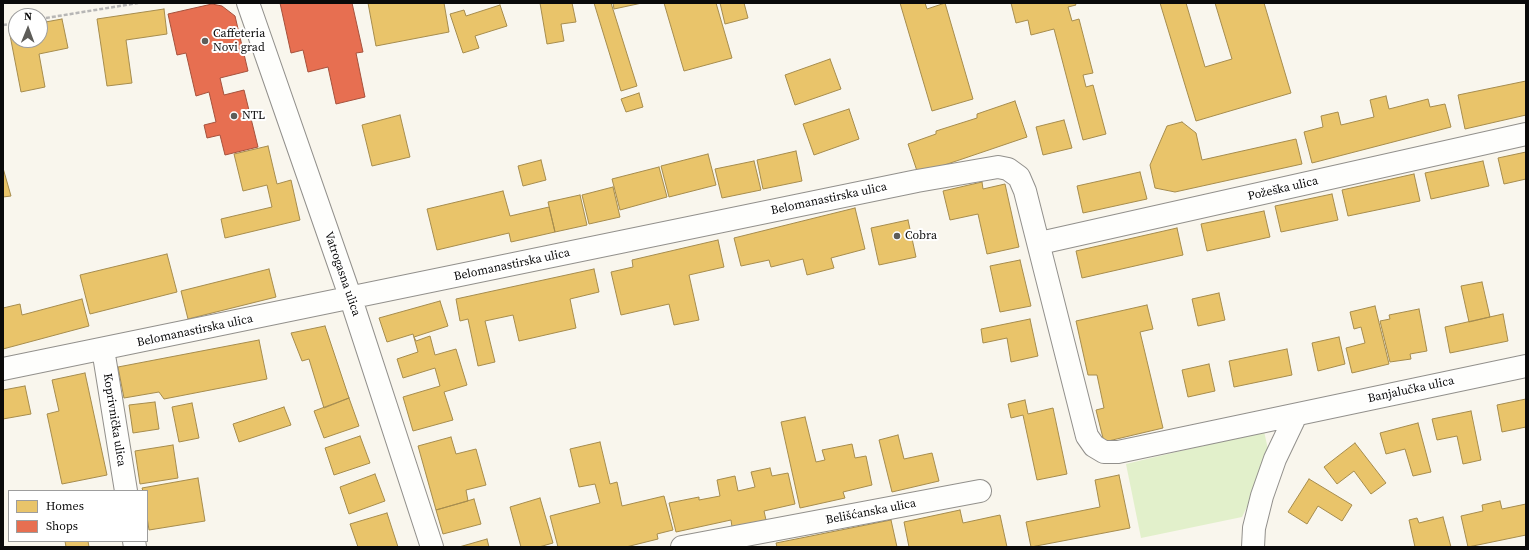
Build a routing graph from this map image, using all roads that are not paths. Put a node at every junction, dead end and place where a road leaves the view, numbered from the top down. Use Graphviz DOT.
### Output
graph roads {
  1 [pos="248,3"];
  2 [pos="1526,134"];
  3 [pos="1040,243"];
  4 [pos="351,299"];
  5 [pos="103,349"];
  6 [pos="1526,366"];
  7 [pos="3,369"];
  8 [pos="1296,415"];
  9 [pos="126,490"];
  10 [pos="980,491"];
  11 [pos="763,540"];
  12 [pos="432,547"];
  13 [pos="682,547"];
  14 [pos="1253,547"];
  1 -- 4 [label="street, Vatrogasna ulica"];
  2 -- 3 [label="street, Požeška ulica"];
  3 -- 4 [label="street, Belomanastirska ulica"];
  3 -- 8 [label="street, Banjalučka ulica"];
  4 -- 5 [label="street, Belomanastirska ulica"];
  4 -- 12 [label="street, Vatrogasna ulica"];
  5 -- 7 [label="street, Belomanastirska ulica"];
  5 -- 9 [label="street, Koprivnička ulica"];
  6 -- 8 [label="street, Banjalučka ulica"];
  8 -- 14 [label="street"];
  10 -- 11 [label="street, Belišćanska ulica"];
  11 -- 13 [label="street, Belišćanska ulica"];
}
